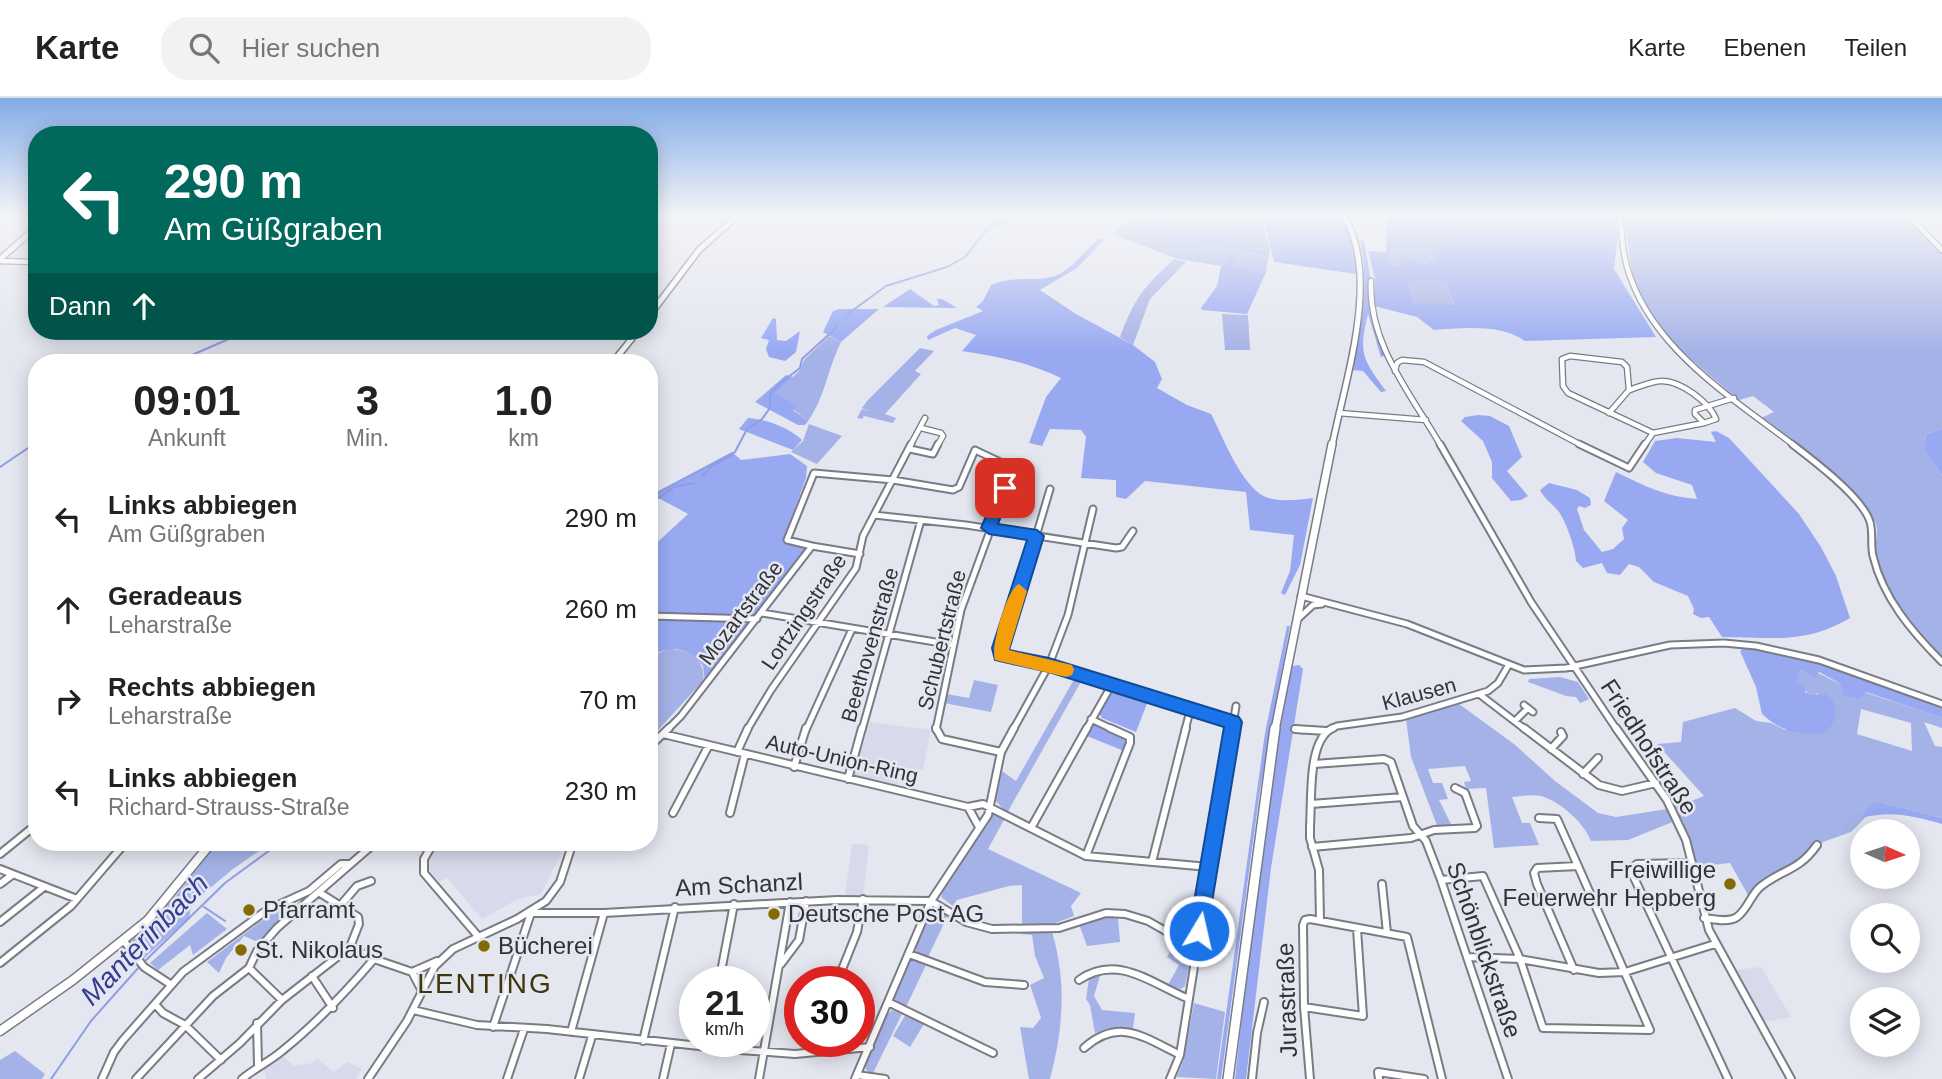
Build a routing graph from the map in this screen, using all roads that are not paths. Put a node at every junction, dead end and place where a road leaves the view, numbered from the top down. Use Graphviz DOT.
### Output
graph roads {
  1 [pos="690,262"];
  2 [pos="1359,262"];
  3 [pos="1627,262"];
  4 [pos="1371,281"];
  5 [pos="658,303"];
  6 [pos="631,340"];
  7 [pos="619,354"];
  8 [pos="1395,372"];
  9 [pos="1629,390"];
  10 [pos="1734,398"];
  11 [pos="1708,407"];
  12 [pos="1339,413"];
  13 [pos="1609,413"];
  14 [pos="925,418"];
  15 [pos="1426,420"];
  16 [pos="1704,423"];
  17 [pos="921,428"];
  18 [pos="1653,433"];
  19 [pos="910,449"];
  20 [pos="819,465"];
  21 [pos="814,473"];
  22 [pos="893,480"];
  23 [pos="1050,489"];
  24 [pos="1093,509"];
  25 [pos="874,515"];
  26 [pos="920,520"];
  27 [pos="989,528"];
  28 [pos="1133,531"];
  29 [pos="1037,536"];
  30 [pos="1085,544"];
  31 [pos="812,545"];
  32 [pos="860,554"];
  33 [pos="1301,598"];
  34 [pos="1324,604"];
  35 [pos="1313,605"];
  36 [pos="658,616"];
  37 [pos="759,616"];
  38 [pos="815,624"];
  39 [pos="1295,624"];
  40 [pos="852,629"];
  41 [pos="891,632"];
  42 [pos="953,645"];
  43 [pos="1942,662"];
  44 [pos="1049,665"];
  45 [pos="1508,666"];
  46 [pos="1573,666"];
  47 [pos="1111,685"];
  48 [pos="1479,694"];
  49 [pos="1942,704"];
  50 [pos="1236,706"];
  51 [pos="1528,708"];
  52 [pos="1190,711"];
  53 [pos="1091,719"];
  54 [pos="1515,721"];
  55 [pos="1233,722"];
  56 [pos="1295,729"];
  57 [pos="1326,731"];
  58 [pos="1561,732"];
  59 [pos="663,734"];
  60 [pos="658,739"];
  61 [pos="709,745"];
  62 [pos="1551,749"];
  63 [pos="1002,752"];
  64 [pos="741,753"];
  65 [pos="1594,758"];
  66 [pos="1314,764"];
  67 [pos="794,767"];
  68 [pos="1583,774"];
  69 [pos="848,779"];
  70 [pos="1656,783"];
  71 [pos="1455,788"];
  72 [pos="1403,797"];
  73 [pos="1311,804"];
  74 [pos="968,807"];
  75 [pos="990,807"];
  76 [pos="673,813"];
  77 [pos="730,813"];
  78 [pos="1539,818"];
  79 [pos="979,827"];
  80 [pos="1031,828"];
  81 [pos="28,832"];
  82 [pos="1421,835"];
  83 [pos="1816,845"];
  84 [pos="1312,847"];
  85 [pos="118,851"];
  86 [pos="205,851"];
  87 [pos="365,851"];
  88 [pos="429,851"];
  89 [pos="570,851"];
  90 [pos="0,855"];
  91 [pos="1086,856"];
  92 [pos="1152,862"];
  93 [pos="1692,863"];
  94 [pos="350,864"];
  95 [pos="1578,866"];
  96 [pos="1209,867"];
  97 [pos="0,869"];
  98 [pos="12,875"];
  99 [pos="1440,880"];
  100 [pos="372,881"];
  101 [pos="0,884"];
  102 [pos="1382,884"];
  103 [pos="44,887"];
  104 [pos="320,893"];
  105 [pos="77,899"];
  106 [pos="863,899"];
  107 [pos="806,901"];
  108 [pos="931,901"];
  109 [pos="790,902"];
  110 [pos="544,904"];
  111 [pos="734,904"];
  112 [pos="340,906"];
  113 [pos="675,907"];
  114 [pos="531,913"];
  115 [pos="550,913"];
  116 [pos="604,913"];
  117 [pos="1704,918"];
  118 [pos="1320,920"];
  119 [pos="0,922"];
  120 [pos="1357,929"];
  121 [pos="1387,933"];
  122 [pos="477,935"];
  123 [pos="124,941"];
  124 [pos="1715,944"];
  125 [pos="350,947"];
  126 [pos="1196,949"];
  127 [pos="909,954"];
  128 [pos="1467,957"];
  129 [pos="1670,957"];
  130 [pos="374,959"];
  131 [pos="1520,959"];
  132 [pos="439,960"];
  133 [pos="0,963"];
  134 [pos="722,966"];
  135 [pos="779,966"];
  136 [pos="843,966"];
  137 [pos="249,968"];
  138 [pos="1574,970"];
  139 [pos="412,972"];
  140 [pos="1625,972"];
  141 [pos="312,976"];
  142 [pos="1079,980"];
  143 [pos="170,985"];
  144 [pos="1024,985"];
  145 [pos="421,989"];
  146 [pos="1189,999"];
  147 [pos="282,1000"];
  148 [pos="888,1002"];
  149 [pos="1264,1002"];
  150 [pos="155,1004"];
  151 [pos="1304,1007"];
  152 [pos="333,1008"];
  153 [pos="413,1010"];
  154 [pos="770,1021"];
  155 [pos="257,1023"];
  156 [pos="185,1025"];
  157 [pos="493,1027"];
  158 [pos="524,1029"];
  159 [pos="0,1031"];
  160 [pos="571,1032"];
  161 [pos="875,1034"];
  162 [pos="592,1036"];
  163 [pos="643,1041"];
  164 [pos="671,1045"];
  165 [pos="679,1045"];
  166 [pos="1084,1048"];
  167 [pos="993,1053"];
  168 [pos="1180,1055"];
  169 [pos="764,1057"];
  170 [pos="865,1057"];
  171 [pos="221,1060"];
  172 [pos="258,1065"];
  173 [pos="856,1077"];
  174 [pos="102,1079"];
  175 [pos="136,1079"];
  176 [pos="198,1079"];
  177 [pos="242,1079"];
  178 [pos="368,1079"];
  179 [pos="507,1079"];
  180 [pos="579,1079"];
  181 [pos="663,1079"];
  182 [pos="759,1079"];
  183 [pos="886,1079"];
  184 [pos="1170,1079"];
  185 [pos="1228,1079"];
  186 [pos="1252,1079"];
  187 [pos="1310,1079"];
  188 [pos="1378,1079"];
  189 [pos="1424,1079"];
  190 [pos="1442,1079"];
  191 [pos="1508,1079"];
  192 [pos="1728,1079"];
  193 [pos="1791,1079"];
  1 -- 5 [label="street"];
  2 -- 12 [label="main road"];
  3 -- 10 [label="street"];
  4 -- 8 [label="street"];
  6 -- 7 [label="street"];
  8 -- 15 [label="street"];
  8 -- 18 [label="street"];
  9 -- 11 [label="street"];
  9 -- 13 [label="street"];
  9 -- 13 [label="street"];
  10 -- 11 [label="street"];
  10 -- 43 [label="street"];
  11 -- 16 [label="street"];
  11 -- 16 [label="street"];
  12 -- 15 [label="street"];
  12 -- 33 [label="main road"];
  13 -- 18 [label="street"];
  14 -- 17 [label="street, Lortzingstraße"];
  15 -- 46 [label="street, Friedhofstraße"];
  16 -- 18 [label="street"];
  17 -- 19 [label="street, Lortzingstraße"];
  17 -- 19 [label="street"];
  19 -- 22 [label="street, Lortzingstraße"];
  20 -- 21 [label="street"];
  21 -- 22 [label="street"];
  21 -- 31 [label="street"];
  22 -- 25 [label="street, Lortzingstraße"];
  22 -- 27 [label="street, Schubertstraße"];
  23 -- 29 [label="street"];
  24 -- 30 [label="street"];
  25 -- 26 [label="street"];
  25 -- 32 [label="street, Lortzingstraße"];
  26 -- 27 [label="street"];
  26 -- 41 [label="street, Beethovenstraße"];
  27 -- 29 [label="street"];
  27 -- 42 [label="street, Schubertstraße"];
  28 -- 30 [label="street"];
  29 -- 30 [label="street"];
  29 -- 44 [label="street"];
  30 -- 44 [label="street"];
  31 -- 32 [label="street"];
  31 -- 37 [label="street, Mozartstraße"];
  32 -- 38 [label="street, Lortzingstraße"];
  33 -- 34 [label="street"];
  33 -- 35 [label="street"];
  33 -- 39 [label="main road"];
  34 -- 35 [label="street"];
  34 -- 45 [label="street"];
  35 -- 39 [label="street"];
  36 -- 37 [label="street"];
  37 -- 38 [label="street"];
  37 -- 59 [label="street, Mozartstraße"];
  38 -- 40 [label="street"];
  38 -- 64 [label="street, Lortzingstraße"];
  39 -- 185 [label="main road"];
  40 -- 41 [label="street"];
  40 -- 67 [label="street"];
  41 -- 42 [label="street"];
  41 -- 69 [label="street, Beethovenstraße"];
  42 -- 63 [label="street, Schubertstraße"];
  44 -- 47 [label="street"];
  44 -- 63 [label="street"];
  45 -- 46 [label="street"];
  45 -- 48 [label="street, Klausen"];
  46 -- 49 [label="street"];
  46 -- 70 [label="street, Friedhofstraße"];
  47 -- 52 [label="street"];
  47 -- 53 [label="street"];
  48 -- 54 [label="street"];
  48 -- 57 [label="street, Klausen"];
  50 -- 55 [label="street"];
  51 -- 54 [label="street"];
  52 -- 55 [label="street"];
  52 -- 92 [label="street"];
  53 -- 80 [label="street"];
  53 -- 91 [label="street"];
  54 -- 62 [label="street"];
  55 -- 96 [label="street"];
  56 -- 57 [label="street, Klausen"];
  57 -- 66 [label="street, Jurastraße"];
  58 -- 62 [label="street"];
  59 -- 60 [label="street, Mozartstraße"];
  59 -- 61 [label="street, Auto-Union-Ring"];
  61 -- 64 [label="street, Auto-Union-Ring"];
  61 -- 76 [label="street"];
  62 -- 68 [label="street"];
  63 -- 75 [label="street"];
  64 -- 67 [label="street, Auto-Union-Ring"];
  64 -- 77 [label="street, Lortzingstraße"];
  65 -- 68 [label="street"];
  66 -- 72 [label="street, Schönblickstraße"];
  66 -- 73 [label="street, Jurastraße"];
  67 -- 69 [label="street, Auto-Union-Ring"];
  68 -- 70 [label="street"];
  69 -- 74 [label="street, Auto-Union-Ring"];
  70 -- 93 [label="street, Friedhofstraße"];
  71 -- 82 [label="street"];
  72 -- 73 [label="street"];
  72 -- 82 [label="street, Schönblickstraße"];
  73 -- 84 [label="street, Jurastraße"];
  74 -- 75 [label="street, Auto-Union-Ring"];
  74 -- 79 [label="street"];
  75 -- 79 [label="street"];
  75 -- 80 [label="street"];
  78 -- 95 [label="street"];
  79 -- 108 [label="street"];
  80 -- 91 [label="street"];
  81 -- 90 [label="street"];
  82 -- 84 [label="street"];
  82 -- 99 [label="street, Schönblickstraße"];
  83 -- 117 [label="street"];
  84 -- 118 [label="street, Jurastraße"];
  85 -- 105 [label="street"];
  86 -- 123 [label="street"];
  87 -- 94 [label="street"];
  88 -- 122 [label="street"];
  89 -- 110 [label="street"];
  91 -- 92 [label="street"];
  92 -- 96 [label="street"];
  93 -- 117 [label="street, Friedhofstraße"];
  93 -- 129 [label="street"];
  94 -- 104 [label="street"];
  94 -- 143 [label="street"];
  95 -- 138 [label="street"];
  95 -- 140 [label="street"];
  96 -- 126 [label="street"];
  97 -- 98 [label="street"];
  98 -- 101 [label="street"];
  98 -- 103 [label="street"];
  99 -- 128 [label="street, Schönblickstraße"];
  99 -- 131 [label="street"];
  100 -- 112 [label="street"];
  102 -- 121 [label="street"];
  103 -- 105 [label="street"];
  103 -- 119 [label="street"];
  104 -- 112 [label="street"];
  104 -- 137 [label="street"];
  105 -- 133 [label="street"];
  106 -- 107 [label="street, Am Schanzl"];
  106 -- 108 [label="street, Am Schanzl"];
  106 -- 136 [label="street"];
  107 -- 109 [label="street, Am Schanzl"];
  107 -- 135 [label="street"];
  108 -- 126 [label="street"];
  108 -- 127 [label="street"];
  109 -- 111 [label="street, Am Schanzl"];
  109 -- 135 [label="street"];
  110 -- 114 [label="street"];
  110 -- 115 [label="street"];
  111 -- 113 [label="street, Am Schanzl"];
  111 -- 134 [label="street"];
  112 -- 125 [label="street"];
  113 -- 116 [label="street, Am Schanzl"];
  113 -- 163 [label="street"];
  114 -- 115 [label="street, Am Schanzl"];
  114 -- 122 [label="street"];
  114 -- 157 [label="street"];
  115 -- 116 [label="street, Am Schanzl"];
  116 -- 160 [label="street"];
  117 -- 124 [label="street, Friedhofstraße"];
  118 -- 120 [label="street"];
  118 -- 151 [label="street, Jurastraße"];
  120 -- 121 [label="street"];
  120 -- 151 [label="street"];
  121 -- 190 [label="street"];
  122 -- 132 [label="street"];
  123 -- 143 [label="street"];
  123 -- 159 [label="street"];
  124 -- 129 [label="street"];
  124 -- 193 [label="street, Friedhofstraße"];
  125 -- 130 [label="street"];
  125 -- 141 [label="street"];
  126 -- 146 [label="street"];
  127 -- 144 [label="street"];
  127 -- 148 [label="street"];
  128 -- 131 [label="street"];
  128 -- 191 [label="street, Schönblickstraße"];
  129 -- 140 [label="street"];
  129 -- 192 [label="street"];
  130 -- 139 [label="street"];
  130 -- 152 [label="street"];
  131 -- 138 [label="street"];
  131 -- 140 [label="street"];
  132 -- 139 [label="street"];
  132 -- 145 [label="street"];
  135 -- 154 [label="street"];
  137 -- 147 [label="street"];
  137 -- 156 [label="street"];
  138 -- 140 [label="street"];
  139 -- 145 [label="street"];
  141 -- 147 [label="street"];
  141 -- 152 [label="street"];
  142 -- 146 [label="street"];
  143 -- 150 [label="street"];
  145 -- 153 [label="street"];
  146 -- 168 [label="street"];
  147 -- 155 [label="street"];
  148 -- 161 [label="street"];
  148 -- 167 [label="street"];
  149 -- 186 [label="street"];
  150 -- 156 [label="street"];
  150 -- 174 [label="street"];
  151 -- 187 [label="street, Jurastraße"];
  152 -- 172 [label="street"];
  153 -- 157 [label="street"];
  153 -- 178 [label="street"];
  155 -- 171 [label="street"];
  155 -- 172 [label="street"];
  156 -- 171 [label="street"];
  156 -- 175 [label="street"];
  157 -- 158 [label="street"];
  158 -- 160 [label="street"];
  158 -- 179 [label="street"];
  160 -- 162 [label="street"];
  162 -- 163 [label="street"];
  162 -- 180 [label="street"];
  163 -- 164 [label="street"];
  164 -- 165 [label="street"];
  164 -- 181 [label="street"];
  166 -- 168 [label="street"];
  168 -- 184 [label="street"];
  169 -- 182 [label="street"];
  170 -- 173 [label="street"];
  171 -- 176 [label="street"];
  172 -- 177 [label="street"];
  173 -- 183 [label="street"];
  188 -- 189 [label="street"];
}
